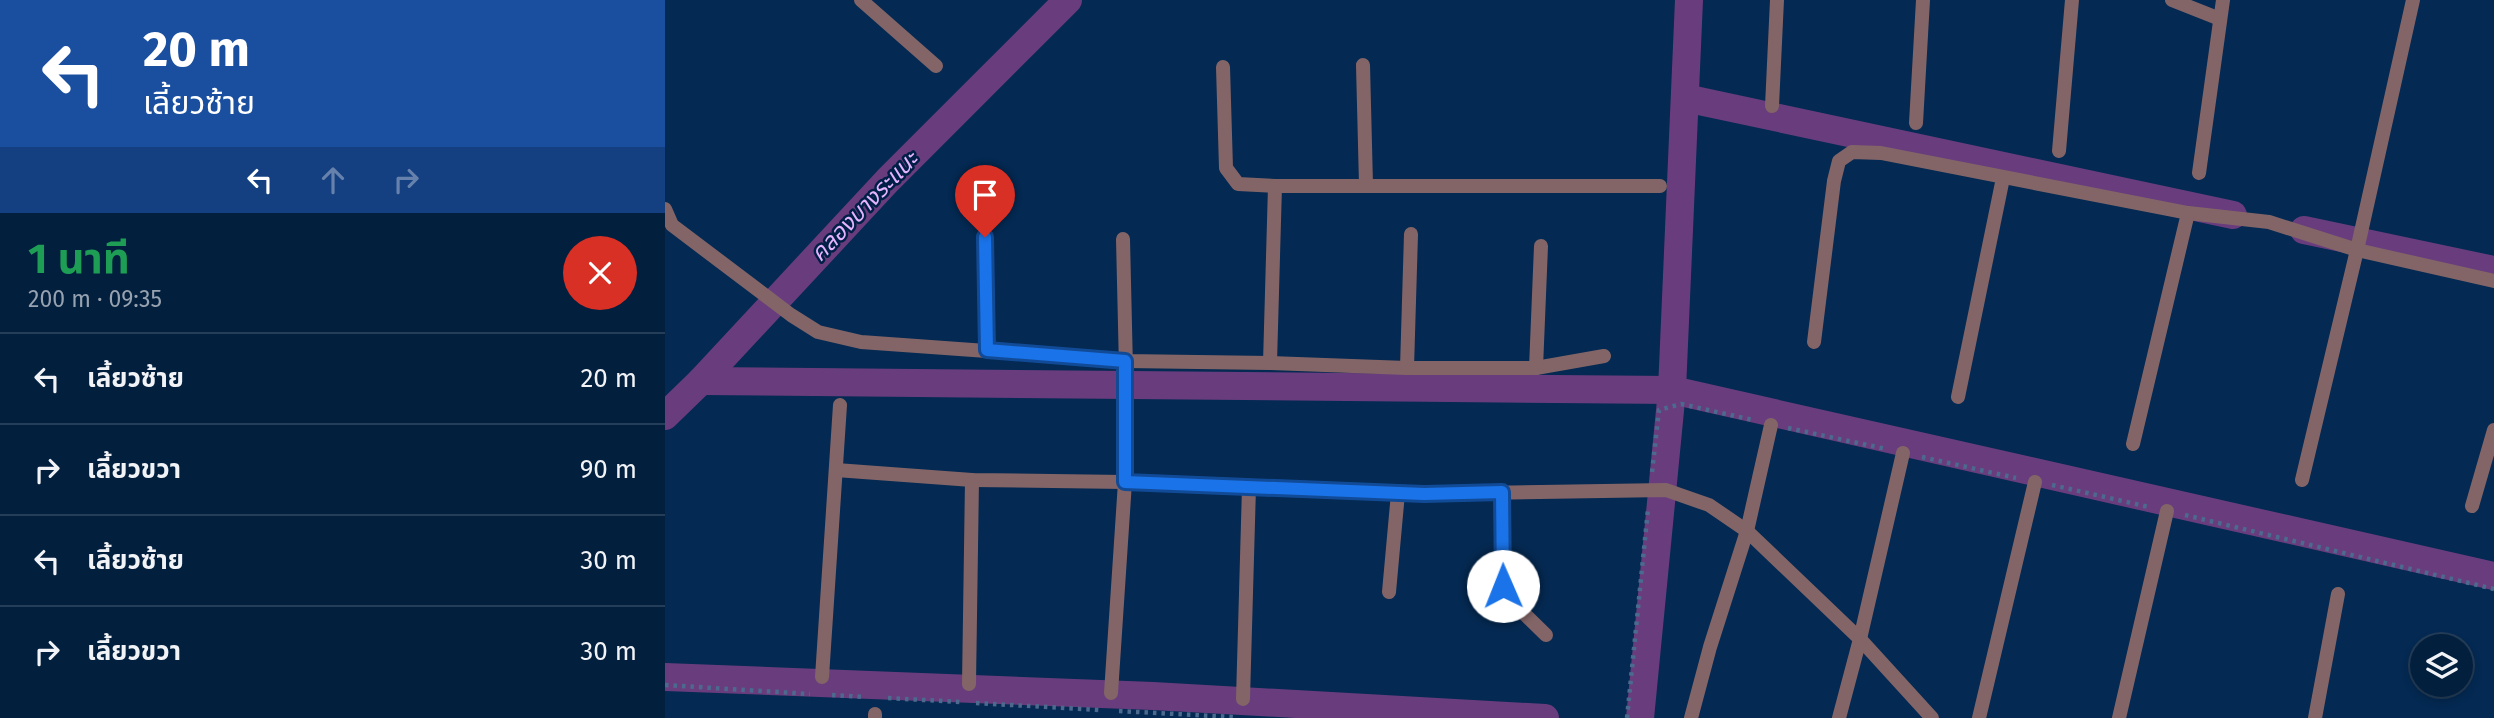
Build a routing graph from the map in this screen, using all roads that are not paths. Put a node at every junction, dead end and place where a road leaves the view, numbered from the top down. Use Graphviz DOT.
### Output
graph roads {
  1 [pos="861,0"];
  2 [pos="1777,0"];
  3 [pos="1923,0"];
  4 [pos="2072,0"];
  5 [pos="2172,0"];
  6 [pos="2223,0"];
  7 [pos="2413,0"];
  8 [pos="2220,19"];
  9 [pos="1363,65"];
  10 [pos="936,66"];
  11 [pos="1223,67"];
  12 [pos="1772,106"];
  13 [pos="1916,123"];
  14 [pos="2059,152"];
  15 [pos="2199,173"];
  16 [pos="2003,178"];
  17 [pos="1366,185"];
  18 [pos="1275,186"];
  19 [pos="1660,186"];
  20 [pos="665,209"];
  21 [pos="2188,213"];
  22 [pos="669,225"];
  23 [pos="1411,233"];
  24 [pos="985,237"];
  25 [pos="1123,239"];
  26 [pos="1541,246"];
  27 [pos="2357,250"];
  28 [pos="2494,281"];
  29 [pos="1814,342"];
  30 [pos="987,350"];
  31 [pos="1604,356"];
  32 [pos="1125,361"];
  33 [pos="1270,363"];
  34 [pos="1407,368"];
  35 [pos="1536,369"];
  36 [pos="1958,397"];
  37 [pos="840,405"];
  38 [pos="1771,425"];
  39 [pos="2494,430"];
  40 [pos="2133,444"];
  41 [pos="1903,453"];
  42 [pos="836,470"];
  43 [pos="971,480"];
  44 [pos="2302,480"];
  45 [pos="1125,482"];
  46 [pos="2035,482"];
  47 [pos="1249,487"];
  48 [pos="1502,492"];
  49 [pos="1398,493"];
  50 [pos="2472,506"];
  51 [pos="2167,511"];
  52 [pos="1747,531"];
  53 [pos="1389,592"];
  54 [pos="2338,594"];
  55 [pos="1546,635"];
  56 [pos="1860,639"];
  57 [pos="822,677"];
  58 [pos="969,684"];
  59 [pos="1111,693"];
  60 [pos="1243,699"];
  61 [pos="1691,718"];
  62 [pos="1839,718"];
  63 [pos="1932,718"];
  64 [pos="1979,718"];
  65 [pos="2119,718"];
  66 [pos="2315,718"];
  1 -- 10 [label="street"];
  2 -- 12 [label="street"];
  3 -- 13 [label="street"];
  4 -- 14 [label="street"];
  5 -- 8 [label="street"];
  6 -- 8 [label="street"];
  7 -- 27 [label="street"];
  8 -- 15 [label="street"];
  9 -- 17 [label="street"];
  11 -- 18 [label="street"];
  16 -- 21 [label="street"];
  16 -- 29 [label="street"];
  16 -- 36 [label="street"];
  17 -- 18 [label="street"];
  17 -- 19 [label="street"];
  18 -- 33 [label="street"];
  20 -- 22 [label="street"];
  21 -- 27 [label="street"];
  21 -- 40 [label="street"];
  22 -- 30 [label="street"];
  23 -- 34 [label="street"];
  24 -- 30 [label="street"];
  25 -- 32 [label="street"];
  26 -- 35 [label="street"];
  27 -- 28 [label="street"];
  27 -- 44 [label="street"];
  30 -- 32 [label="street"];
  31 -- 35 [label="street"];
  32 -- 33 [label="street"];
  32 -- 45 [label="street"];
  33 -- 34 [label="street"];
  34 -- 35 [label="street"];
  37 -- 42 [label="street"];
  38 -- 52 [label="street"];
  39 -- 50 [label="street"];
  41 -- 56 [label="street"];
  42 -- 43 [label="street"];
  42 -- 57 [label="street"];
  43 -- 45 [label="street"];
  43 -- 58 [label="street"];
  45 -- 47 [label="street"];
  45 -- 59 [label="street"];
  46 -- 64 [label="street"];
  47 -- 49 [label="street"];
  47 -- 60 [label="street"];
  48 -- 49 [label="street"];
  48 -- 52 [label="street"];
  48 -- 55 [label="street"];
  49 -- 53 [label="street"];
  51 -- 65 [label="street"];
  52 -- 56 [label="street"];
  52 -- 61 [label="street"];
  54 -- 66 [label="street"];
  56 -- 62 [label="street"];
  56 -- 63 [label="street"];
}
